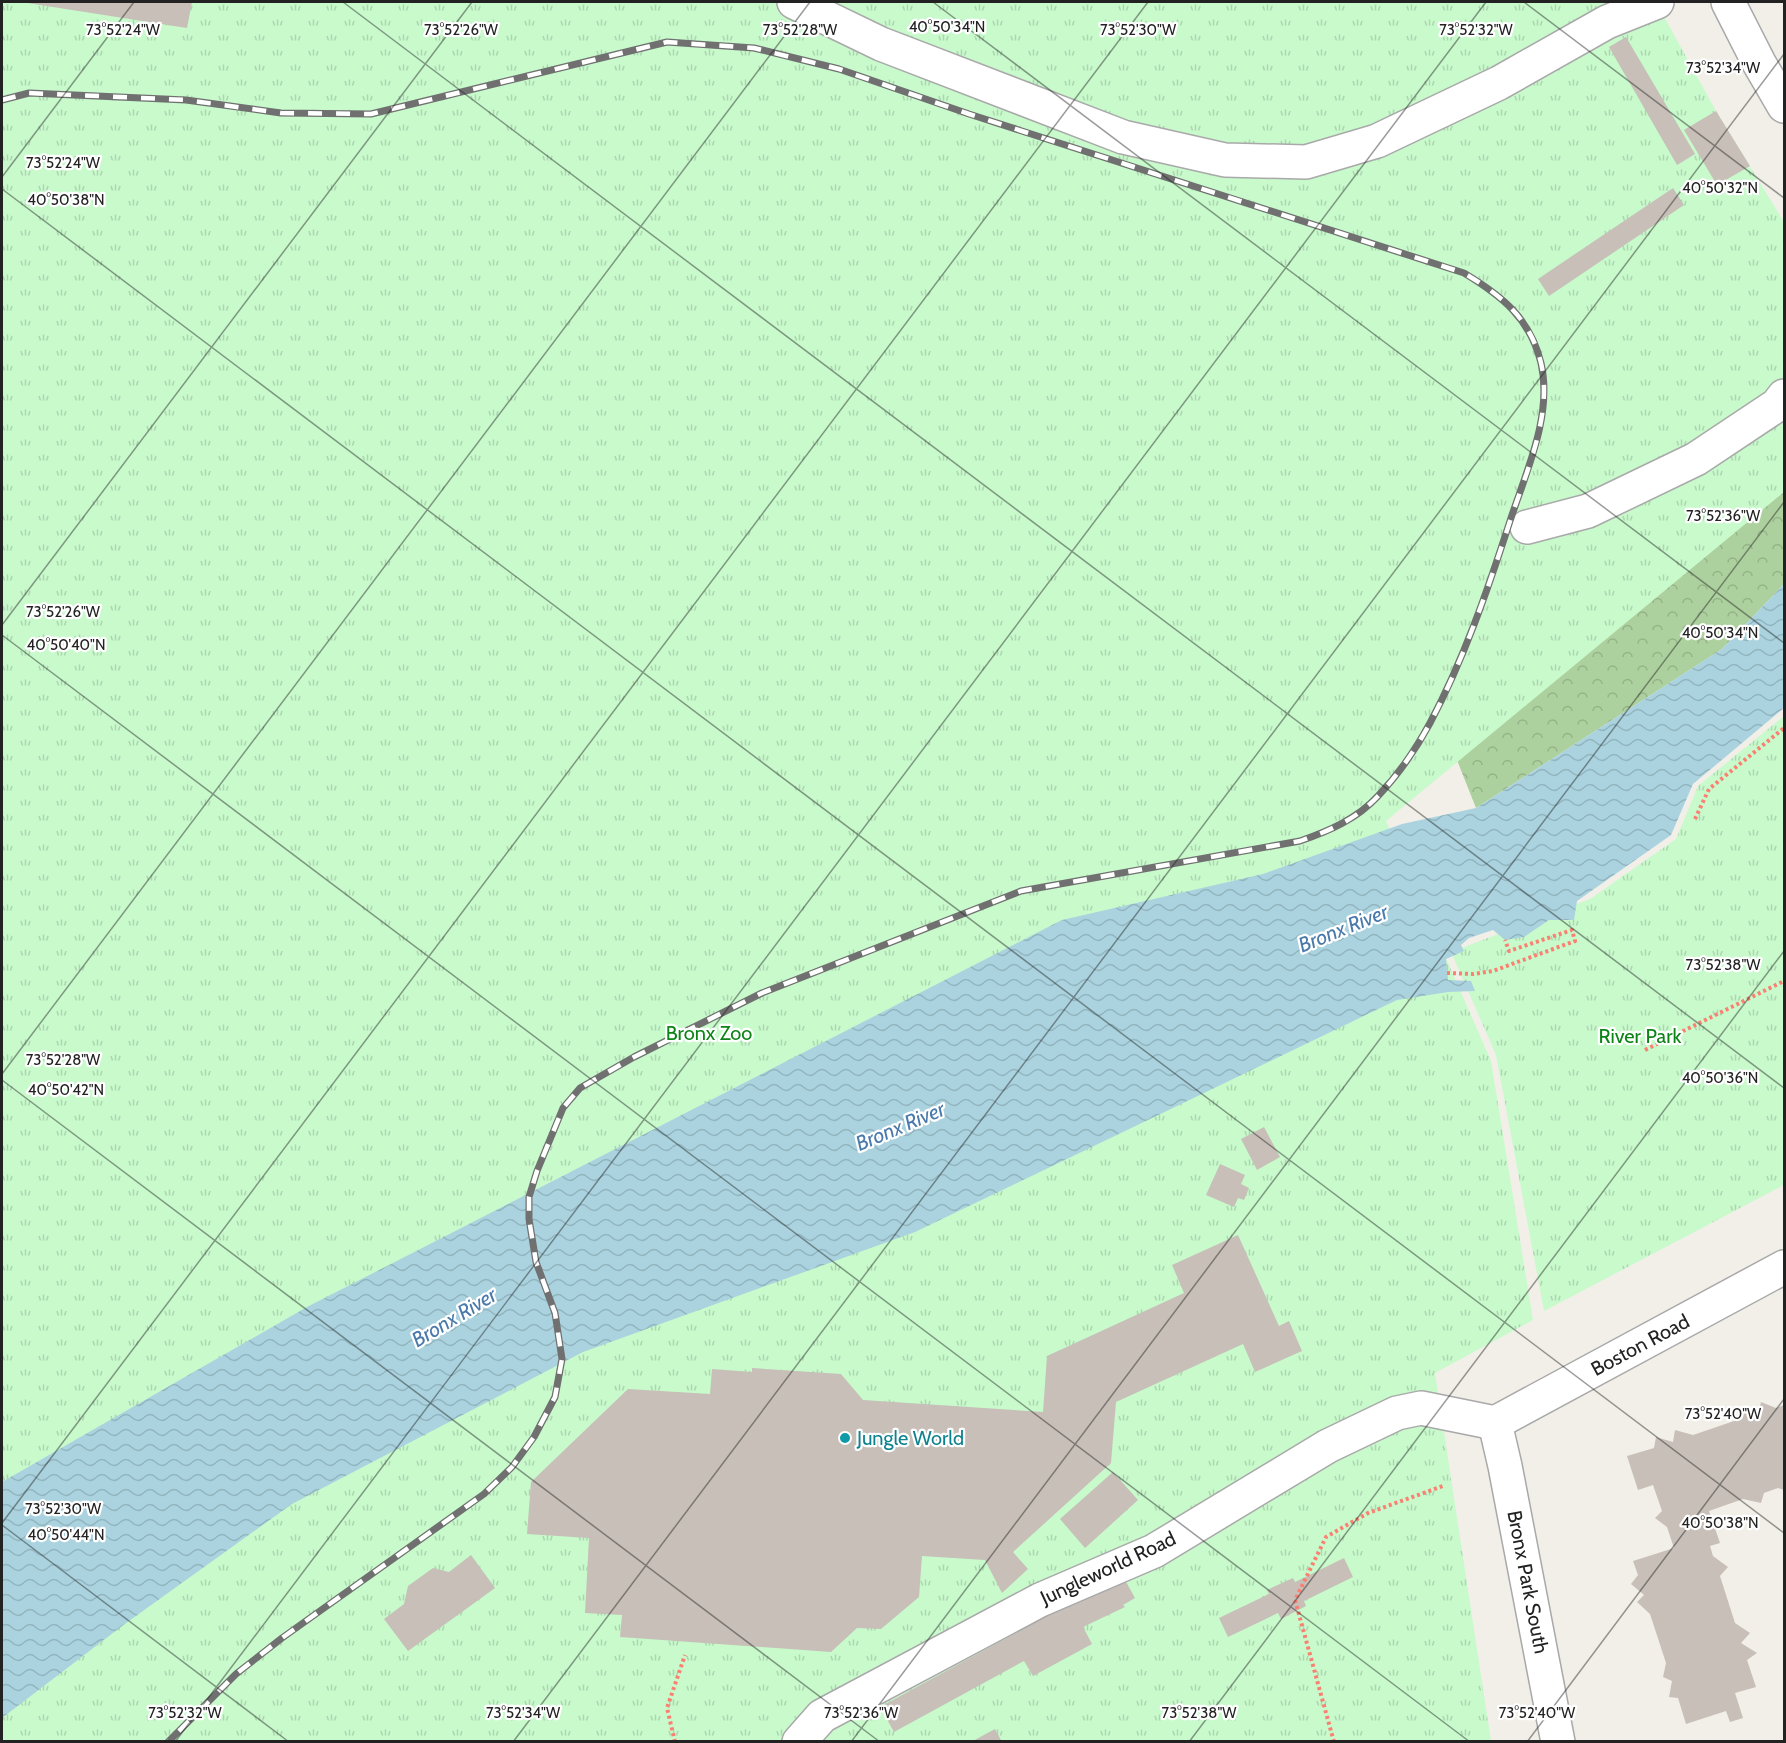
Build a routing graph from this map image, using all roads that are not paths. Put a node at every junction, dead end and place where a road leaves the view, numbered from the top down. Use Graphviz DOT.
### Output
graph roads {
  1 [pos="794,2"];
  2 [pos="1657,2"];
  3 [pos="1728,2"];
  4 [pos="1772,56"];
  5 [pos="1785,106"];
  6 [pos="1785,396"];
  7 [pos="1527,527"];
  8 [pos="1785,1267"];
  9 [pos="1495,1423"];
  10 [pos="799,1742"];
  11 [pos="1558,1742"];
  1 -- 2 [label="street"];
  3 -- 4 [label="street"];
  4 -- 5 [label="street"];
  6 -- 7 [label="street"];
  8 -- 9 [label="street, Boston Road"];
  9 -- 10 [label="street, Jungleworld Road"];
  9 -- 11 [label="street, Bronx Park South"];
}
